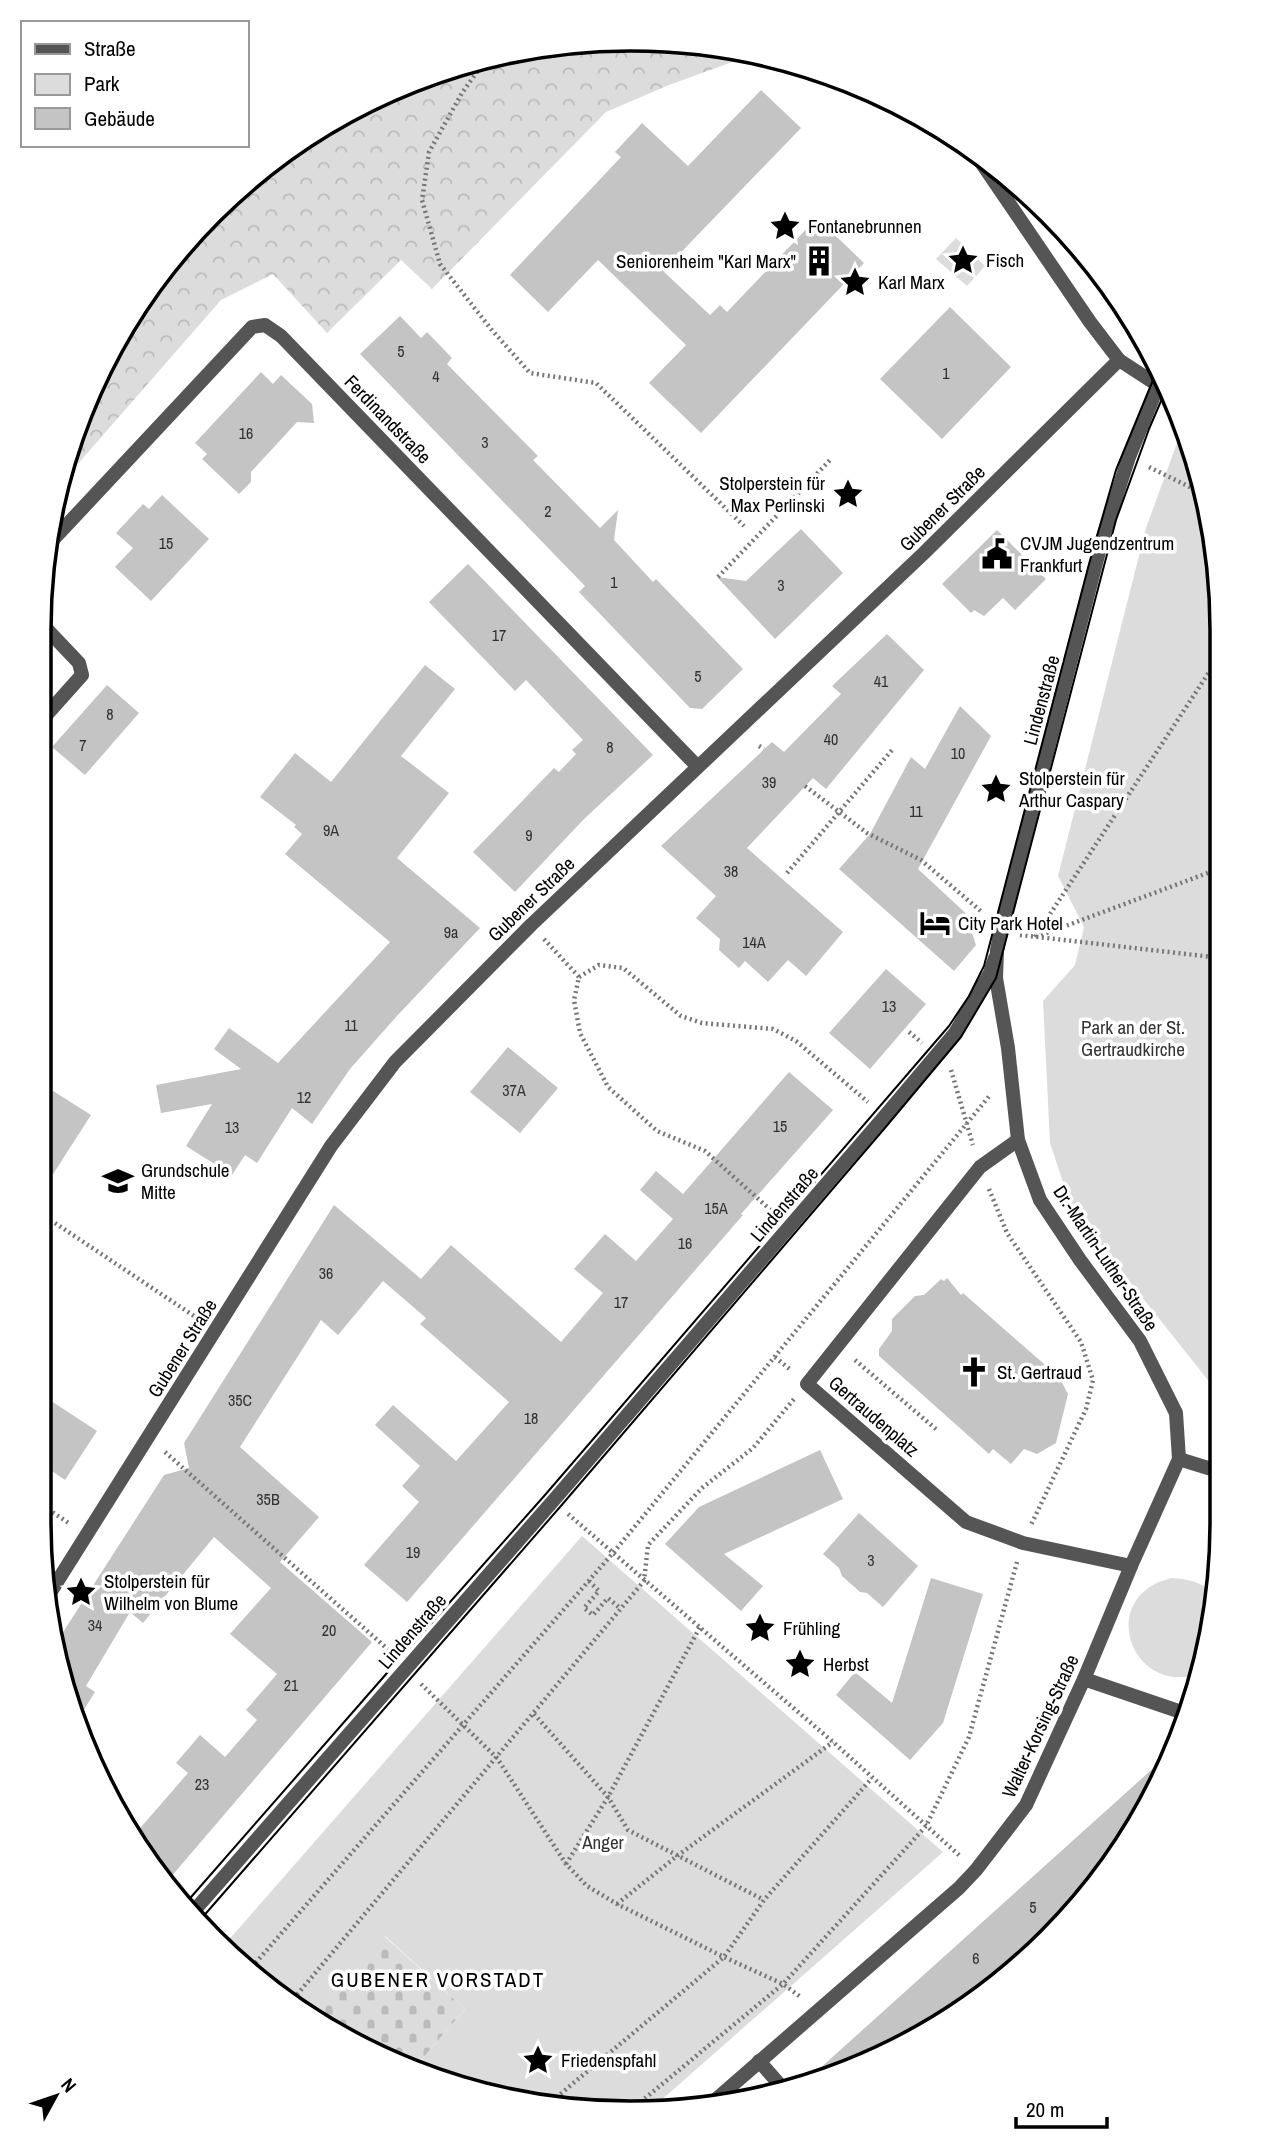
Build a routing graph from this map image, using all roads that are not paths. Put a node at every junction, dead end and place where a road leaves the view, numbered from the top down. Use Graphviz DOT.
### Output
graph roads {
  1 [pos="992,178"];
  2 [pos="1119,360"];
  3 [pos="1151,375"];
  4 [pos="1158,391"];
  5 [pos="60,533"];
  6 [pos="51,634"];
  7 [pos="51,709"];
  8 [pos="698,766"];
  9 [pos="997,950"];
  10 [pos="1018,1140"];
  11 [pos="1179,1459"];
  12 [pos="1210,1469"];
  13 [pos="1131,1566"];
  14 [pos="55,1585"];
  15 [pos="1084,1679"];
  16 [pos="1178,1711"];
  17 [pos="198,1907"];
  18 [pos="759,2061"];
  19 [pos="777,2082"];
  20 [pos="723,2093"];
  1 -- 2 [label="street"];
  2 -- 3 [label="street"];
  2 -- 8 [label="street, Gubener Straße"];
  4 -- 9 [label="street, Lindenstraße"];
  5 -- 8 [label="street, Ferdinandstraße"];
  6 -- 7 [label="street"];
  8 -- 14 [label="street, Gubener Straße"];
  9 -- 10 [label="street, Dr.-Martin-Luther-Straße"];
  9 -- 17 [label="street, Lindenstraße"];
  10 -- 11 [label="street, Dr.-Martin-Luther-Straße"];
  10 -- 13 [label="street, Gertraudenplatz"];
  11 -- 12 [label="street"];
  11 -- 13 [label="street, Walter-Korsing-Straße"];
  13 -- 15 [label="street, Walter-Korsing-Straße"];
  15 -- 16 [label="street"];
  15 -- 18 [label="street, Walter-Korsing-Straße"];
  18 -- 19 [label="street"];
  18 -- 20 [label="street, Walter-Korsing-Straße"];
}
